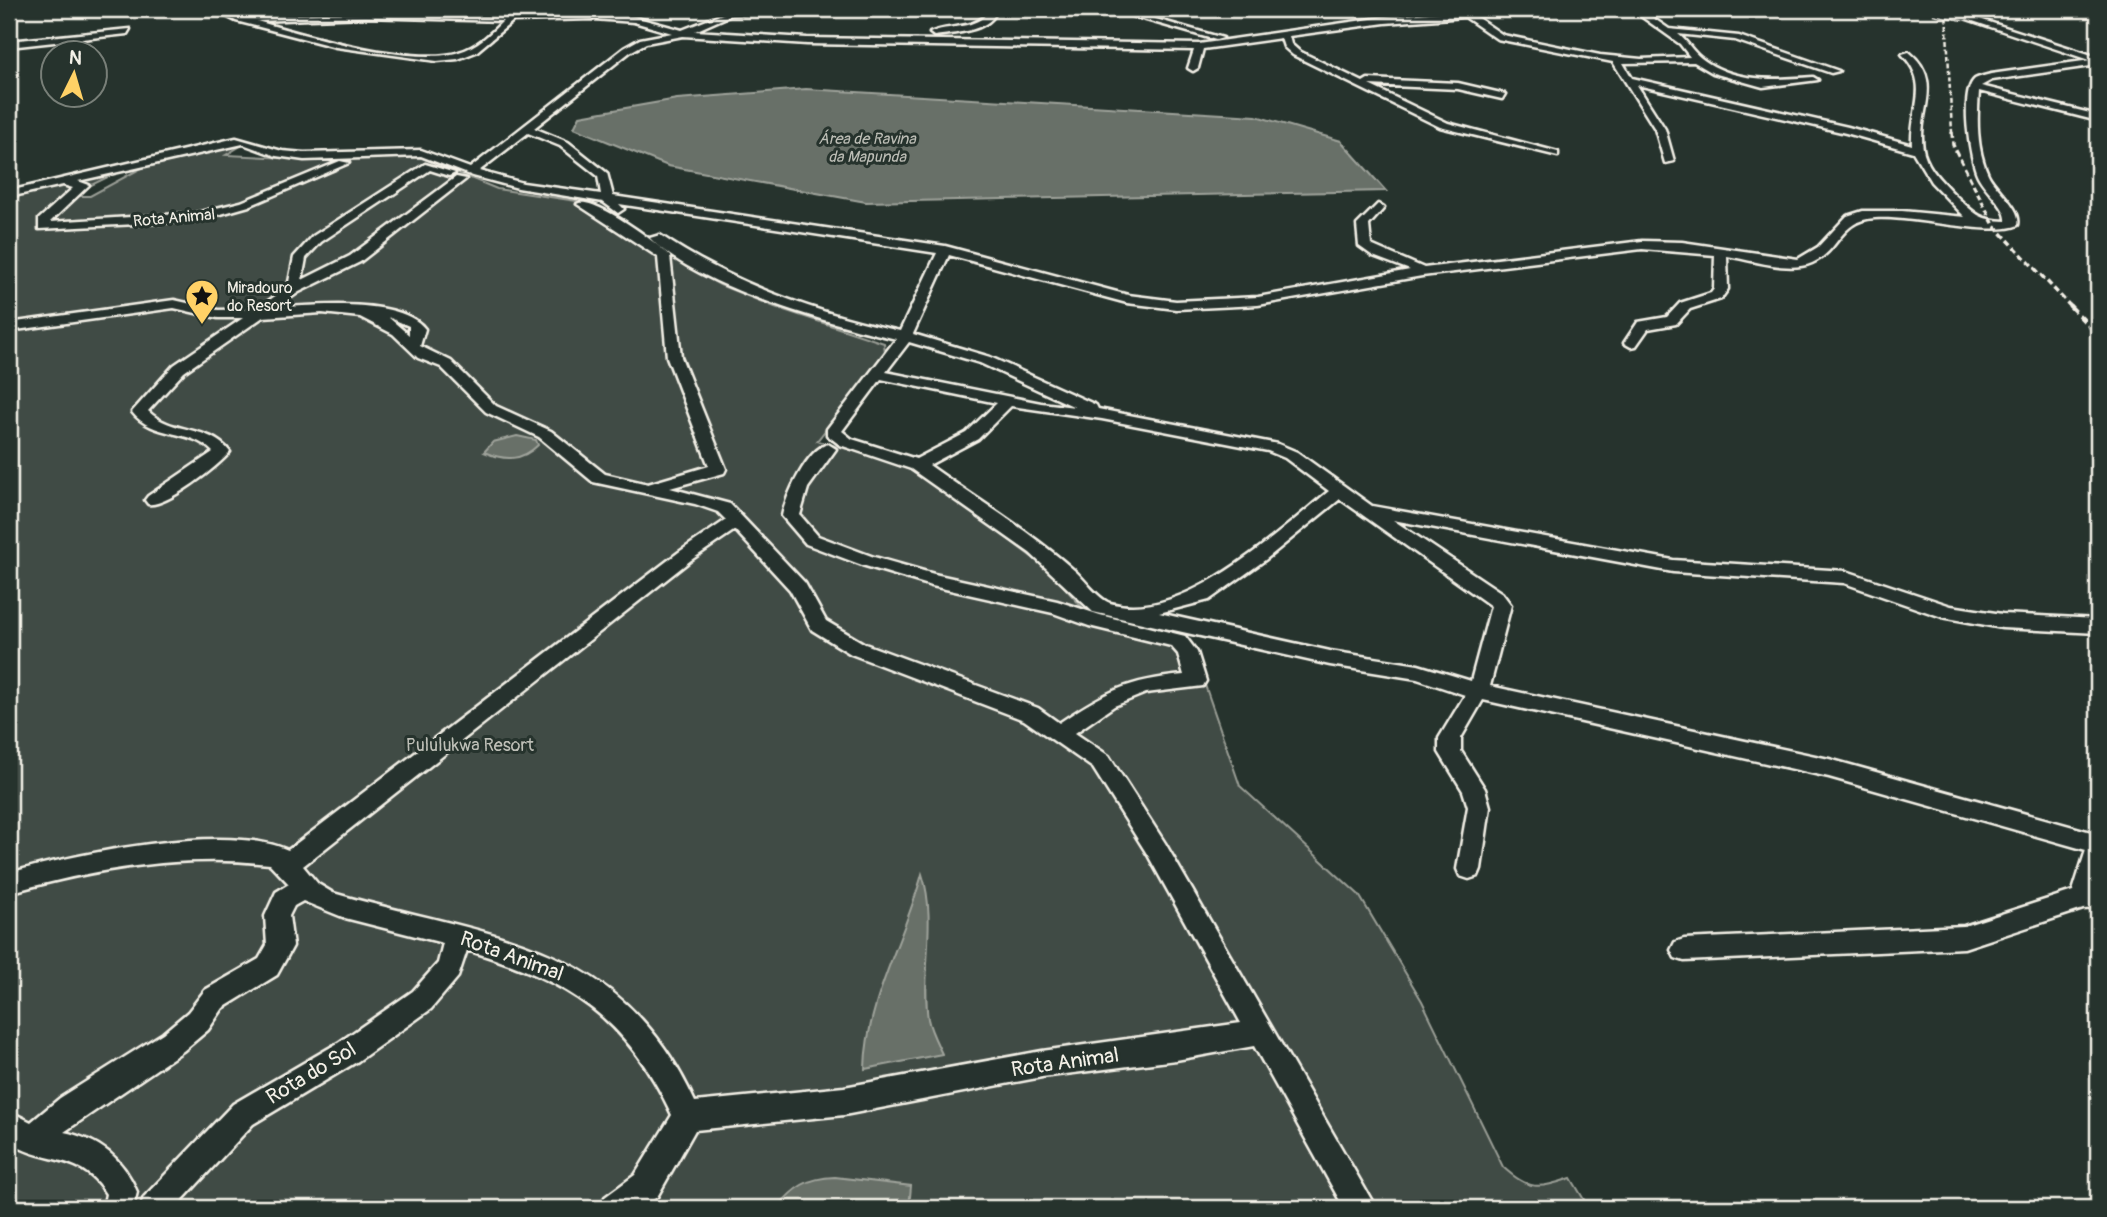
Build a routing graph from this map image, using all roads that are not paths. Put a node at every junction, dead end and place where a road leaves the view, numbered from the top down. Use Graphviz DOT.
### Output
graph roads {
  1 [pos="215,9"];
  2 [pos="366,9"];
  3 [pos="455,9"];
  4 [pos="524,9"];
  5 [pos="815,9"];
  6 [pos="1112,9"];
  7 [pos="1452,9"];
  8 [pos="1542,9"];
  9 [pos="1635,9"];
  10 [pos="1934,9"];
  11 [pos="992,12"];
  12 [pos="1464,13"];
  13 [pos="354,15"];
  14 [pos="435,18"];
  15 [pos="533,18"];
  16 [pos="239,19"];
  17 [pos="510,19"];
  18 [pos="968,27"];
  19 [pos="127,31"];
  20 [pos="1666,31"];
  21 [pos="683,33"];
  22 [pos="1284,33"];
  23 [pos="889,42"];
  24 [pos="971,42"];
  25 [pos="1239,42"];
  26 [pos="9,44"];
  27 [pos="1199,47"];
  28 [pos="2098,52"];
  29 [pos="2077,53"];
  30 [pos="397,54"];
  31 [pos="1906,54"];
  32 [pos="1696,60"];
  33 [pos="2098,61"];
  34 [pos="1618,62"];
  35 [pos="440,66"];
  36 [pos="1193,68"];
  37 [pos="1834,71"];
  38 [pos="1629,80"];
  39 [pos="1813,80"];
  40 [pos="1356,82"];
  41 [pos="1975,87"];
  42 [pos="1502,96"];
  43 [pos="2098,118"];
  44 [pos="528,129"];
  45 [pos="1918,150"];
  46 [pos="1554,154"];
  47 [pos="1670,161"];
  48 [pos="429,166"];
  49 [pos="465,175"];
  50 [pos="9,196"];
  51 [pos="608,201"];
  52 [pos="1378,208"];
  53 [pos="1979,224"];
  54 [pos="944,250"];
  55 [pos="1721,253"];
  56 [pos="1422,272"];
  57 [pos="294,289"];
  58 [pos="260,313"];
  59 [pos="9,327"];
  60 [pos="905,337"];
  61 [pos="1631,343"];
  62 [pos="876,374"];
  63 [pos="1007,402"];
  64 [pos="1102,414"];
  65 [pos="828,449"];
  66 [pos="917,465"];
  67 [pos="649,489"];
  68 [pos="1340,491"];
  69 [pos="154,500"];
  70 [pos="1366,510"];
  71 [pos="737,521"];
  72 [pos="1202,596"];
  73 [pos="1128,615"];
  74 [pos="1192,626"];
  75 [pos="2098,626"];
  76 [pos="1478,691"];
  77 [pos="1060,733"];
  78 [pos="2098,847"];
  79 [pos="288,864"];
  80 [pos="1469,869"];
  81 [pos="9,883"];
  82 [pos="306,886"];
  83 [pos="2090,898"];
  84 [pos="458,936"];
  85 [pos="1684,950"];
  86 [pos="1261,1032"];
  87 [pos="687,1117"];
  88 [pos="20,1133"];
  89 [pos="118,1208"];
  90 [pos="155,1208"];
  91 [pos="616,1208"];
  92 [pos="1362,1208"];
  1 -- 16 [label="street"];
  2 -- 13 [label="street"];
  3 -- 14 [label="street"];
  4 -- 15 [label="street"];
  5 -- 21 [label="street"];
  6 -- 25 [label="street"];
  7 -- 12 [label="street"];
  8 -- 12 [label="street"];
  9 -- 20 [label="street"];
  10 -- 29 [label="street, bridge"];
  11 -- 18 [label="street"];
  12 -- 22 [label="street"];
  12 -- 34 [label="street"];
  13 -- 14 [label="street"];
  13 -- 16 [label="street"];
  14 -- 17 [label="street"];
  15 -- 17 [label="street"];
  15 -- 21 [label="street"];
  16 -- 30 [label="street"];
  17 -- 30 [label="street"];
  18 -- 23 [label="street"];
  18 -- 24 [label="street"];
  19 -- 26 [label="street"];
  20 -- 32 [label="street"];
  20 -- 37 [label="street"];
  21 -- 23 [label="street"];
  21 -- 44 [label="street"];
  22 -- 25 [label="street"];
  22 -- 40 [label="street"];
  23 -- 24 [label="street"];
  24 -- 27 [label="street"];
  25 -- 27 [label="street"];
  27 -- 36 [label="street"];
  28 -- 29 [label="street"];
  29 -- 33 [label="street"];
  30 -- 35 [label="street"];
  31 -- 45 [label="street"];
  32 -- 34 [label="street"];
  32 -- 39 [label="street"];
  33 -- 41 [label="street"];
  34 -- 38 [label="street"];
  38 -- 45 [label="street"];
  38 -- 47 [label="street"];
  40 -- 42 [label="street"];
  40 -- 46 [label="street"];
  41 -- 43 [label="street"];
  41 -- 53 [label="street"];
  44 -- 49 [label="street"];
  44 -- 51 [label="street"];
  45 -- 53 [label="street"];
  48 -- 49 [label="street, Rota Animal"];
  48 -- 50 [label="street, Rota Animal"];
  48 -- 57 [label="street"];
  49 -- 50 [label="street"];
  49 -- 51 [label="street"];
  49 -- 57 [label="street"];
  49 -- 67 [label="street, Rota Animal"];
  51 -- 54 [label="street"];
  51 -- 60 [label="street"];
  52 -- 56 [label="street"];
  53 -- 55 [label="street"];
  54 -- 56 [label="street"];
  54 -- 60 [label="street"];
  55 -- 56 [label="street"];
  55 -- 61 [label="street"];
  57 -- 58 [label="street"];
  58 -- 59 [label="street, Rota Animal"];
  58 -- 67 [label="street, Rota Animal"];
  58 -- 69 [label="street"];
  60 -- 62 [label="street"];
  60 -- 64 [label="street"];
  62 -- 63 [label="street"];
  62 -- 66 [label="street"];
  63 -- 64 [label="street"];
  63 -- 66 [label="street"];
  64 -- 68 [label="street"];
  65 -- 77 [label="street"];
  66 -- 73 [label="street"];
  67 -- 71 [label="street, Rota Animal"];
  68 -- 70 [label="street"];
  68 -- 72 [label="street"];
  70 -- 75 [label="street"];
  70 -- 76 [label="street"];
  71 -- 77 [label="street, Rota Animal"];
  71 -- 79 [label="street"];
  72 -- 73 [label="street"];
  72 -- 74 [label="street"];
  73 -- 74 [label="street"];
  74 -- 76 [label="street"];
  76 -- 78 [label="street"];
  76 -- 80 [label="street"];
  77 -- 86 [label="street, Rota Animal"];
  78 -- 83 [label="street"];
  79 -- 81 [label="street"];
  79 -- 82 [label="street, Rota Animal"];
  82 -- 84 [label="street, Rota Animal"];
  82 -- 88 [label="street"];
  83 -- 85 [label="street"];
  84 -- 87 [label="street, Rota Animal"];
  84 -- 90 [label="street, Rota do Sol"];
  86 -- 87 [label="street, Rota Animal"];
  86 -- 92 [label="street, Rota Animal"];
  87 -- 91 [label="street"];
  88 -- 89 [label="street"];
}
